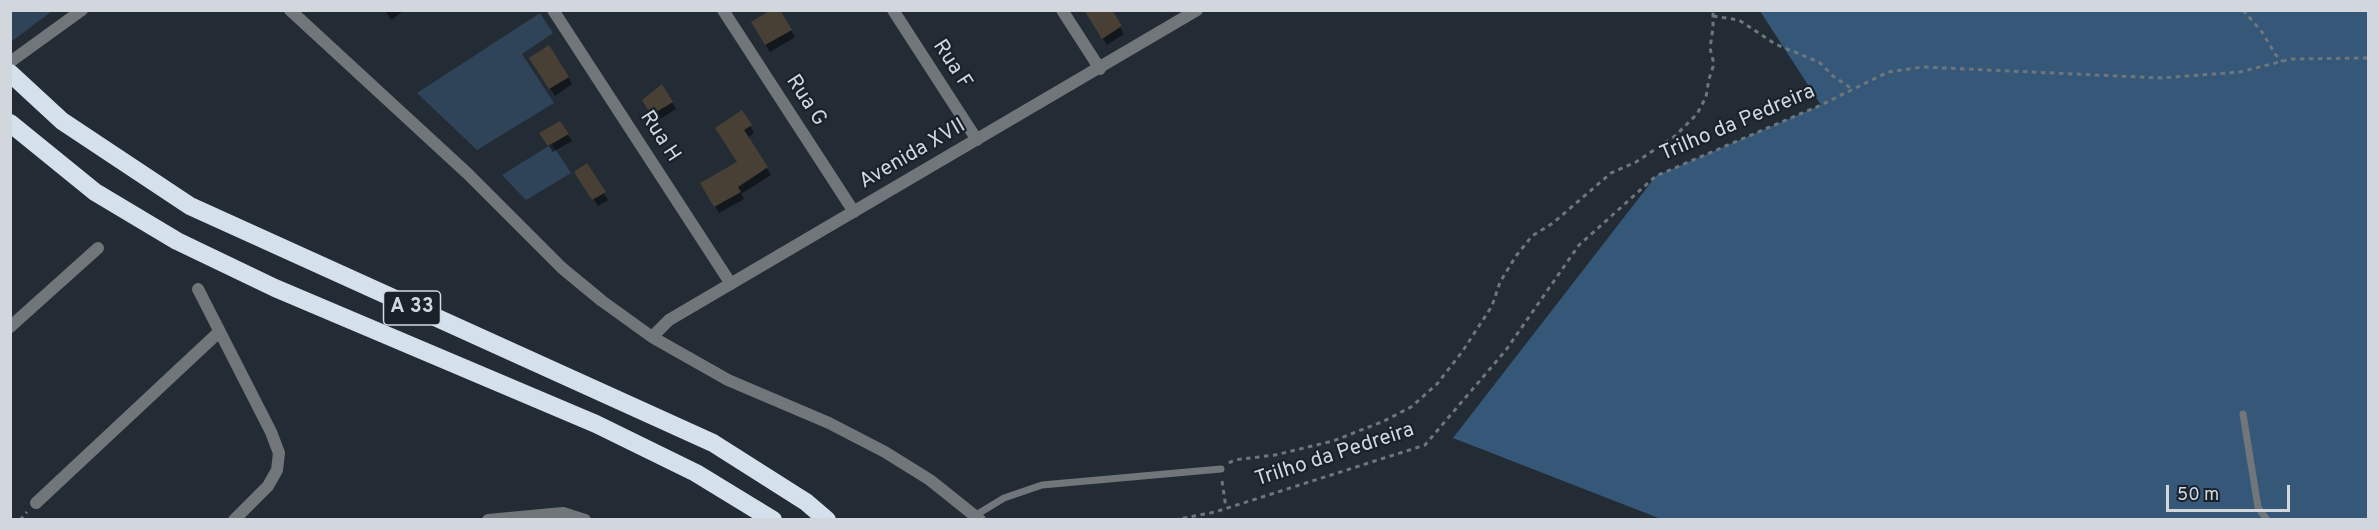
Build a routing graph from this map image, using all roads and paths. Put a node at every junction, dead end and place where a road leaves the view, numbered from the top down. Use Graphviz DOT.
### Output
graph roads {
  1 [pos="82,10"];
  2 [pos="554,10"];
  3 [pos="723,10"];
  4 [pos="893,10"];
  5 [pos="1062,10"];
  6 [pos="1197,10"];
  7 [pos="1713,10"];
  8 [pos="2243,10"];
  9 [pos="292,11"];
  10 [pos="1713,15"];
  11 [pos="2368,58"];
  12 [pos="2282,61"];
  13 [pos="10,62"];
  14 [pos="1100,69"];
  15 [pos="10,73"];
  16 [pos="1852,89"];
  17 [pos="10,123"];
  18 [pos="977,140"];
  19 [pos="854,212"];
  20 [pos="98,248"];
  21 [pos="731,284"];
  22 [pos="198,289"];
  23 [pos="10,327"];
  24 [pos="219,332"];
  25 [pos="652,337"];
  26 [pos="2243,414"];
  27 [pos="1221,469"];
  28 [pos="36,503"];
  29 [pos="1226,508"];
  30 [pos="978,517"];
  31 [pos="234,519"];
  32 [pos="488,519"];
  33 [pos="585,519"];
  34 [pos="773,519"];
  35 [pos="827,519"];
  36 [pos="1174,519"];
  37 [pos="2267,519"];
  1 -- 13 [label="street"];
  2 -- 21 [label="street, Rua H"];
  3 -- 19 [label="street, Rua G"];
  4 -- 18 [label="street, Rua F"];
  5 -- 14 [label="street"];
  6 -- 14 [label="street, Avenida XVII"];
  7 -- 10 [label="path"];
  8 -- 12 [label="path"];
  9 -- 25 [label="street"];
  10 -- 16 [label="path"];
  10 -- 27 [label="path"];
  11 -- 12 [label="path, Trilho da Pedreira"];
  12 -- 16 [label="path, Trilho da Pedreira"];
  14 -- 18 [label="street, Avenida XVII"];
  15 -- 35 [label="highway, A 33"];
  16 -- 29 [label="path, Trilho da Pedreira"];
  17 -- 34 [label="highway, A 33"];
  18 -- 19 [label="street, Avenida XVII"];
  19 -- 21 [label="street, Avenida XVII"];
  20 -- 23 [label="street"];
  21 -- 25 [label="street, Avenida XVII"];
  22 -- 24 [label="street"];
  24 -- 28 [label="street"];
  24 -- 31 [label="street"];
  25 -- 30 [label="street"];
  26 -- 37 [label="lane"];
  27 -- 29 [label="path"];
  27 -- 30 [label="lane"];
  29 -- 36 [label="path, Trilho da Pedreira"];
  32 -- 33 [label="street"];
}
